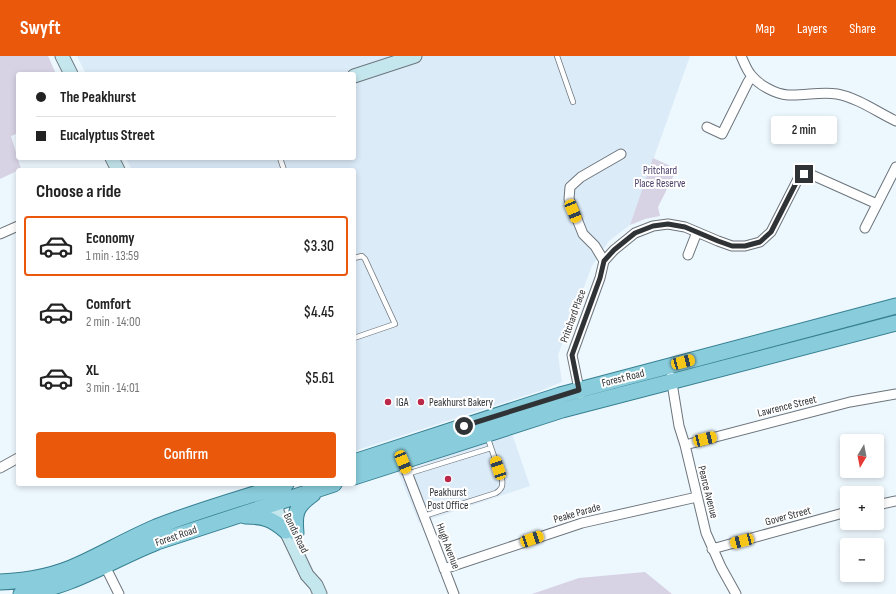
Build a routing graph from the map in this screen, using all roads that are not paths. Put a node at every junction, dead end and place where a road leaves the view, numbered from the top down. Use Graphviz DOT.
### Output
graph roads {
  1 [pos="62,56"];
  2 [pos="415,56"];
  3 [pos="557,56"];
  4 [pos="741,56"];
  5 [pos="70,72"];
  6 [pos="356,75"];
  7 [pos="752,76"];
  8 [pos="573,102"];
  9 [pos="896,121"];
  10 [pos="708,127"];
  11 [pos="621,154"];
  12 [pos="896,168"];
  13 [pos="876,204"];
  14 [pos="16,227"];
  15 [pos="865,228"];
  16 [pos="697,232"];
  17 [pos="0,234"];
  18 [pos="688,255"];
  19 [pos="356,258"];
  20 [pos="604,261"];
  21 [pos="895,306"];
  22 [pos="896,323"];
  23 [pos="356,337"];
  24 [pos="668,366"];
  25 [pos="672,381"];
  26 [pos="896,394"];
  27 [pos="580,397"];
  28 [pos="489,441"];
  29 [pos="684,444"];
  30 [pos="16,459"];
  31 [pos="356,461"];
  32 [pos="0,468"];
  33 [pos="405,468"];
  34 [pos="356,477"];
  35 [pos="270,486"];
  36 [pos="328,486"];
  37 [pos="697,497"];
  38 [pos="896,501"];
  39 [pos="277,503"];
  40 [pos="884,504"];
  41 [pos="840,514"];
  42 [pos="237,516"];
  43 [pos="424,516"];
  44 [pos="291,532"];
  45 [pos="712,549"];
  46 [pos="105,566"];
  47 [pos="444,569"];
  48 [pos="0,582"];
  49 [pos="318,589"];
  50 [pos="21,594"];
  51 [pos="119,594"];
  52 [pos="454,594"];
  53 [pos="736,594"];
  1 -- 5 [label="main road"];
  2 -- 6 [label="main road"];
  3 -- 8 [label="lane"];
  4 -- 7 [label="street"];
  7 -- 9 [label="street"];
  7 -- 10 [label="street"];
  11 -- 20 [label="street"];
  12 -- 13 [label="street"];
  13 -- 15 [label="street"];
  13 -- 16 [label="street, Pritchard Place"];
  14 -- 17 [label="street"];
  16 -- 18 [label="street"];
  16 -- 20 [label="street, Pritchard Place"];
  19 -- 23 [label="lane"];
  20 -- 27 [label="street, Pritchard Place"];
  21 -- 24 [label="main road, Forest Road"];
  22 -- 25 [label="main road, Forest Road"];
  24 -- 25 [label="street, Pearce Avenue"];
  24 -- 27 [label="main road, Forest Road"];
  25 -- 27 [label="main road, Forest Road"];
  25 -- 29 [label="street, Pearce Avenue"];
  26 -- 29 [label="street, Lawrence Street"];
  27 -- 28 [label="main road, Forest Road"];
  27 -- 31 [label="main road, Forest Road"];
  28 -- 33 [label="main road, Forest Road"];
  28 -- 43 [label="lane"];
  29 -- 37 [label="street, Pearce Avenue"];
  30 -- 32 [label="street"];
  33 -- 34 [label="main road, Forest Road"];
  33 -- 43 [label="street, Hugh Avenue"];
  35 -- 39 [label="main road, Bonds Road"];
  35 -- 48 [label="main road, Forest Road"];
  36 -- 39 [label="main road, Forest Road"];
  36 -- 44 [label="main road"];
  37 -- 45 [label="street, Pearce Avenue"];
  37 -- 47 [label="street, Peake Parade"];
  38 -- 40 [label="street"];
  39 -- 42 [label="main road, Forest Road"];
  39 -- 44 [label="main road, Bonds Road"];
  41 -- 45 [label="street, Gover Street"];
  42 -- 44 [label="main road"];
  42 -- 46 [label="main road, Forest Road"];
  43 -- 47 [label="street, Hugh Avenue"];
  44 -- 49 [label="main road, Bonds Road"];
  45 -- 53 [label="street, Pearce Avenue"];
  46 -- 50 [label="main road, Forest Road"];
  46 -- 51 [label="street"];
  47 -- 52 [label="street, Hugh Avenue"];
}
